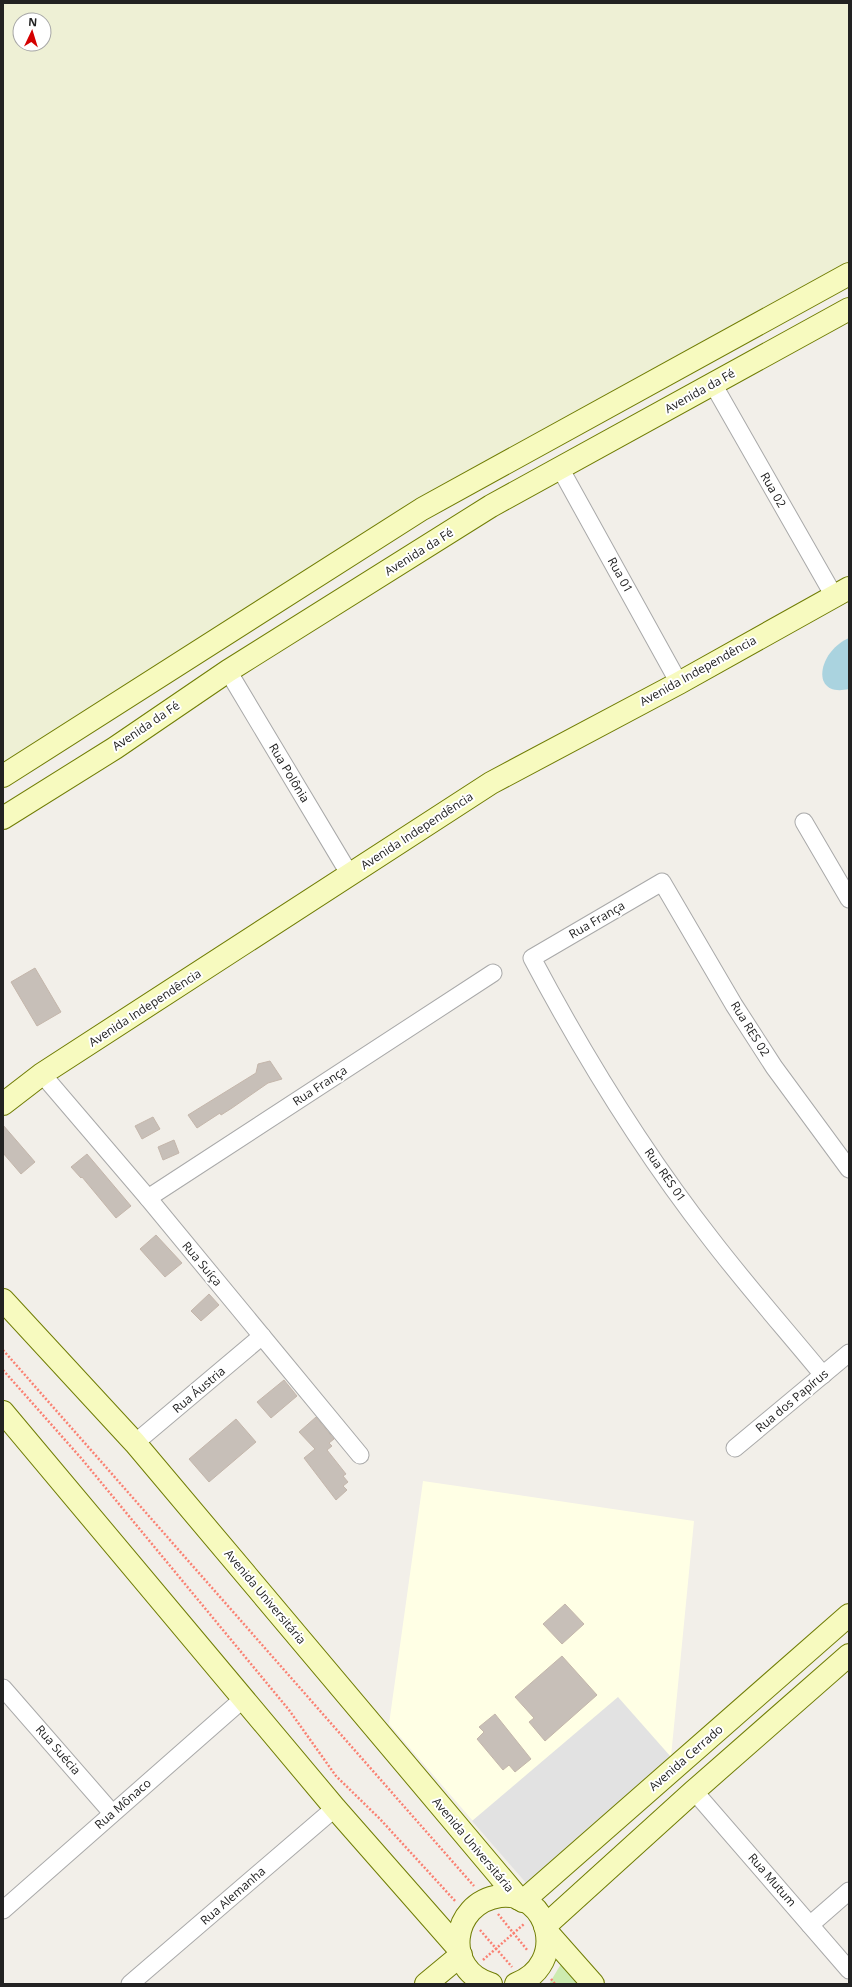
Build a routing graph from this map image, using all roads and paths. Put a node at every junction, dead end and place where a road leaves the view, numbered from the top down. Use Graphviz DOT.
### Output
graph roads {
  1 [pos="849,274"];
  2 [pos="849,309"];
  3 [pos="713,384"];
  4 [pos="560,468"];
  5 [pos="841,592"];
  6 [pos="228,671"];
  7 [pos="679,683"];
  8 [pos="3,776"];
  9 [pos="3,818"];
  10 [pos="804,822"];
  11 [pos="350,875"];
  12 [pos="662,882"];
  13 [pos="849,900"];
  14 [pos="532,958"];
  15 [pos="493,973"];
  16 [pos="42,1074"];
  17 [pos="3,1104"];
  18 [pos="849,1169"];
  19 [pos="148,1198"];
  20 [pos="3,1300"];
  21 [pos="262,1336"];
  22 [pos="3,1350"];
  23 [pos="849,1353"];
  24 [pos="3,1370"];
  25 [pos="823,1376"];
  26 [pos="3,1412"];
  27 [pos="135,1443"];
  28 [pos="735,1448"];
  29 [pos="360,1455"];
  30 [pos="849,1615"];
  31 [pos="849,1655"];
  32 [pos="3,1688"];
  33 [pos="243,1699"];
  34 [pos="694,1791"];
  35 [pos="335,1808"];
  36 [pos="112,1813"];
  37 [pos="849,1891"];
  38 [pos="486,1900"];
  39 [pos="521,1900"];
  40 [pos="3,1910"];
  41 [pos="467,1915"];
  42 [pos="810,1925"];
  43 [pos="546,1929"];
  44 [pos="459,1951"];
  45 [pos="540,1966"];
  46 [pos="849,1970"];
  47 [pos="482,1982"];
  48 [pos="520,1982"];
  49 [pos="130,1984"];
  50 [pos="426,1984"];
  51 [pos="555,1984"];
  52 [pos="593,1984"];
  1 -- 8 [label="main road"];
  2 -- 3 [label="main road, Avenida da Fé"];
  3 -- 4 [label="main road, Avenida da Fé"];
  3 -- 5 [label="street, Rua 02"];
  4 -- 6 [label="main road, Avenida da Fé"];
  4 -- 7 [label="street, Rua 01"];
  5 -- 7 [label="main road, Avenida Independência"];
  6 -- 9 [label="main road, Avenida da Fé"];
  6 -- 11 [label="street, Rua Polônia"];
  7 -- 11 [label="main road, Avenida Independência"];
  10 -- 13 [label="street"];
  11 -- 16 [label="main road, Avenida Independência"];
  12 -- 14 [label="street, Rua França"];
  12 -- 18 [label="street, Rua RES 02"];
  14 -- 25 [label="street, Rua RES 01"];
  15 -- 19 [label="street, Rua França"];
  16 -- 17 [label="main road, Avenida Independência"];
  16 -- 19 [label="street, Rua Suíça"];
  19 -- 21 [label="street, Rua Suíça"];
  20 -- 27 [label="main road, Avenida Universitária"];
  21 -- 27 [label="street, Rua Áustria"];
  21 -- 29 [label="street, Rua Suíça"];
  22 -- 38 [label="path"];
  23 -- 25 [label="street, Rua dos Papírus"];
  24 -- 41 [label="path"];
  25 -- 28 [label="street, Rua dos Papírus"];
  26 -- 33 [label="main road"];
  27 -- 39 [label="main road, Avenida Universitária"];
  30 -- 39 [label="main road, Avenida Cerrado"];
  31 -- 34 [label="main road"];
  32 -- 36 [label="street, Rua Suécia"];
  33 -- 35 [label="main road"];
  33 -- 36 [label="street, Rua Mônaco"];
  34 -- 42 [label="street, Rua Mutum"];
  34 -- 43 [label="main road"];
  35 -- 44 [label="main road"];
  35 -- 49 [label="street, Rua Alemanha"];
  36 -- 40 [label="street, Rua Mônaco"];
  37 -- 42 [label="street"];
  38 -- 39 [label="main road"];
  38 -- 41 [label="main road"];
  38 -- 45 [label="path"];
  39 -- 43 [label="main road, Avenida Universitária"];
  41 -- 44 [label="main road"];
  41 -- 48 [label="path"];
  42 -- 46 [label="street, Rua Mutum"];
  43 -- 45 [label="main road"];
  43 -- 52 [label="main road"];
  44 -- 47 [label="main road"];
  44 -- 50 [label="main road"];
  45 -- 48 [label="main road"];
  45 -- 51 [label="path"];
}
